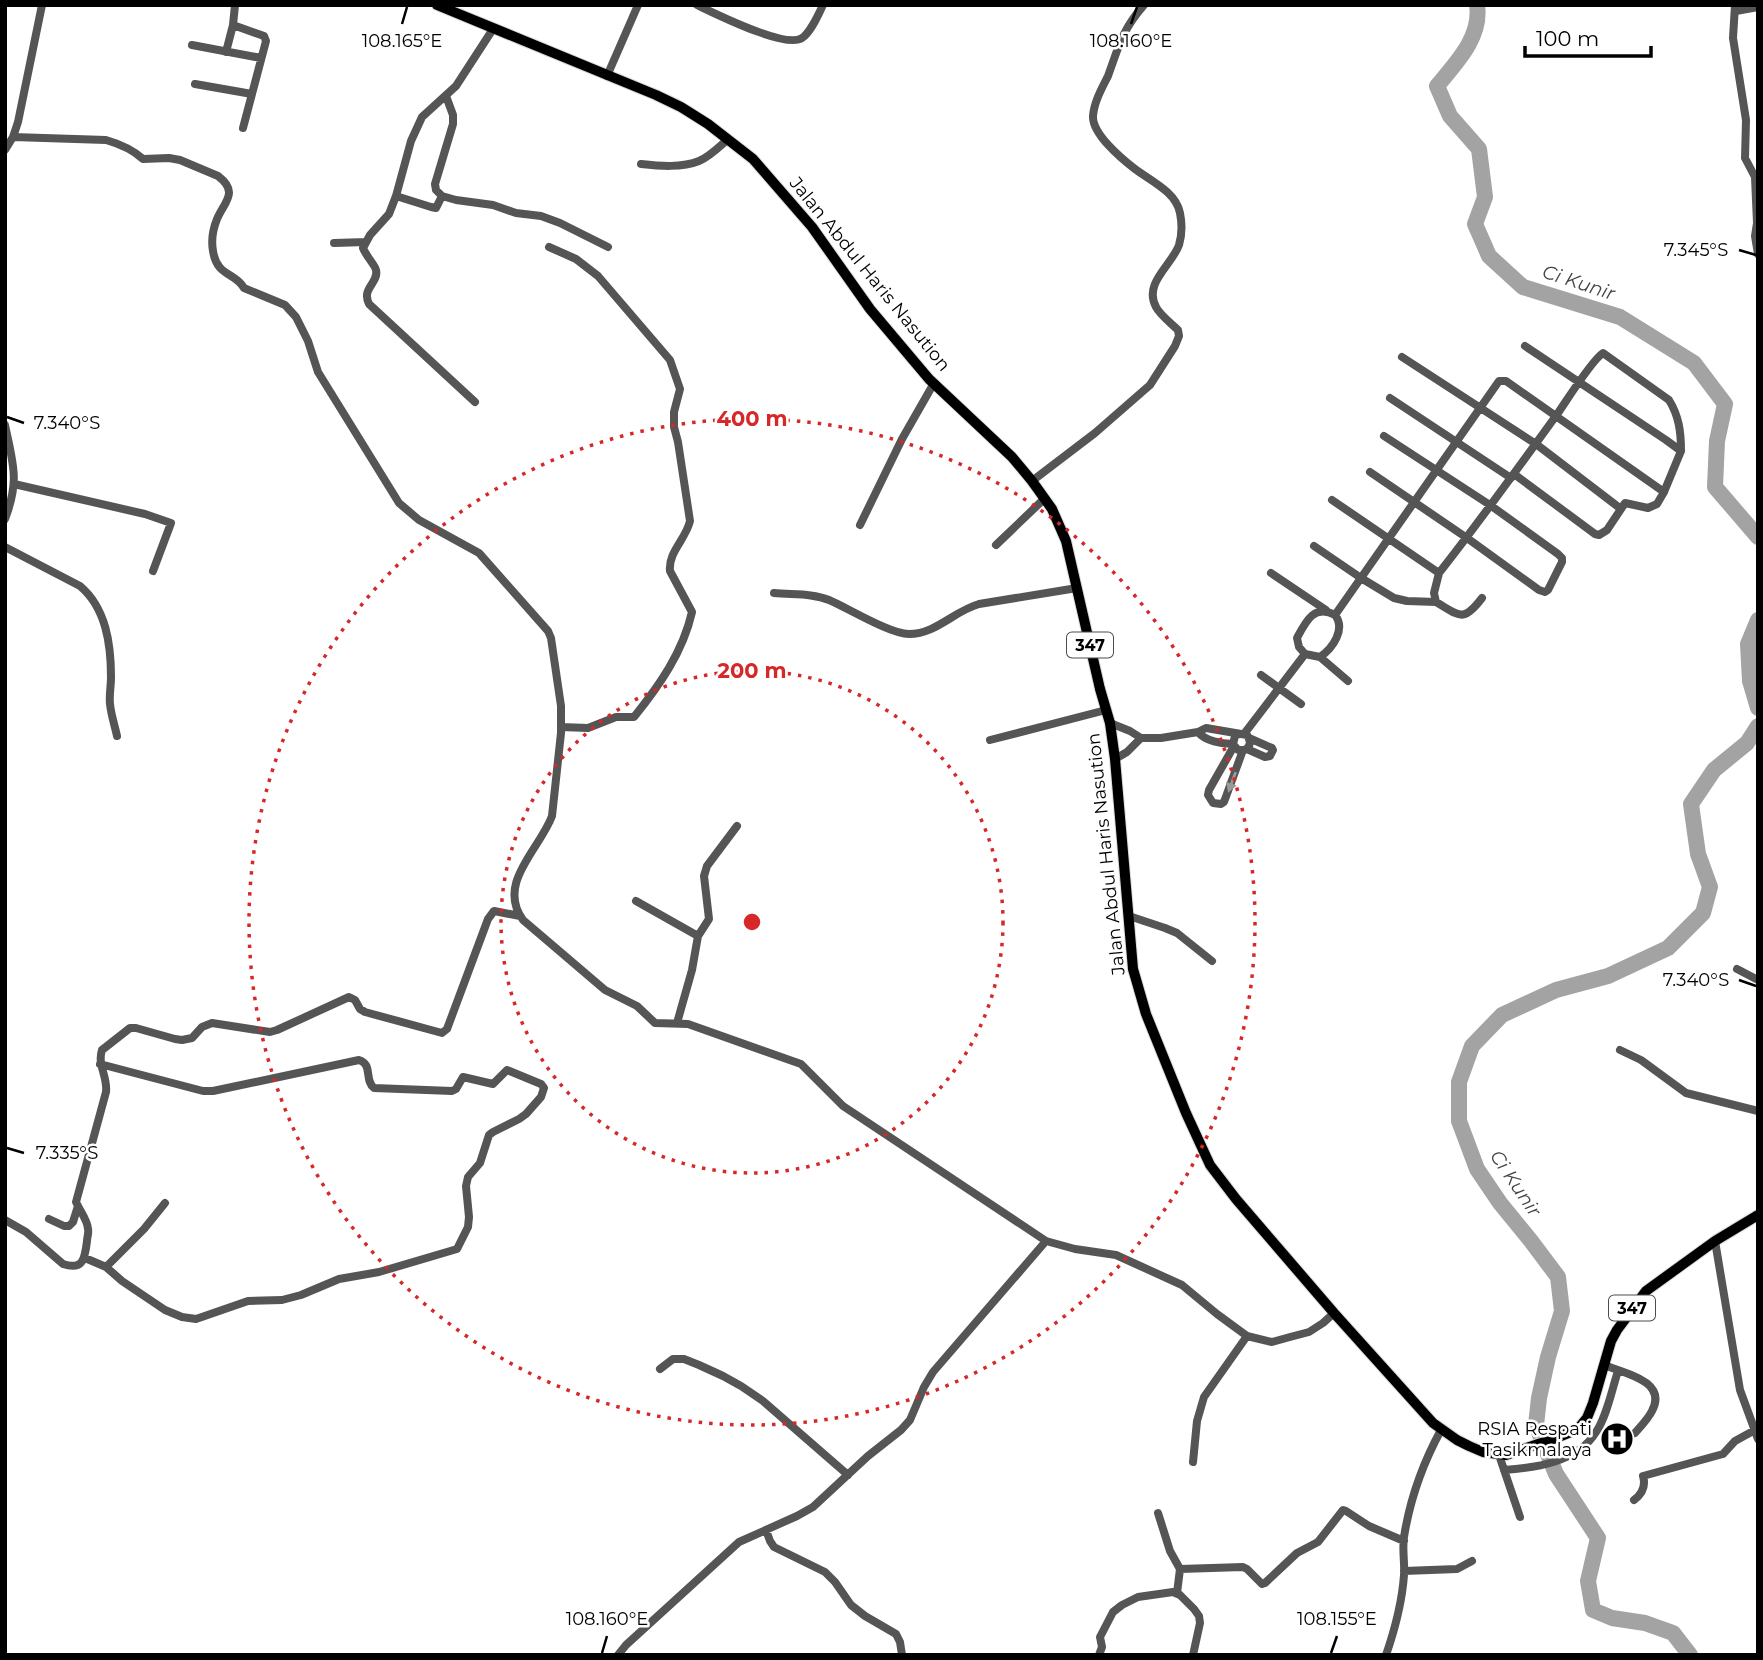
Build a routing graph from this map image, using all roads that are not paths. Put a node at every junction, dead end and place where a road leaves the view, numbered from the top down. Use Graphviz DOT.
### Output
graph roads {
  1 [pos="42,5"];
  2 [pos="437,5"];
  3 [pos="638,5"];
  4 [pos="698,5"];
  5 [pos="823,5"];
  6 [pos="1144,5"];
  7 [pos="234,6"];
  8 [pos="1758,7"];
  9 [pos="1735,8"];
  10 [pos="233,25"];
  11 [pos="492,29"];
  12 [pos="192,45"];
  13 [pos="226,52"];
  14 [pos="261,58"];
  15 [pos="607,76"];
  16 [pos="195,84"];
  17 [pos="252,94"];
  18 [pos="446,96"];
  19 [pos="243,128"];
  20 [pos="13,137"];
  21 [pos="727,140"];
  22 [pos="5,150"];
  23 [pos="641,164"];
  24 [pos="396,196"];
  25 [pos="442,196"];
  26 [pos="366,242"];
  27 [pos="334,243"];
  28 [pos="549,247"];
  29 [pos="608,247"];
  30 [pos="1758,254"];
  31 [pos="1525,346"];
  32 [pos="1402,357"];
  33 [pos="934,383"];
  34 [pos="1579,383"];
  35 [pos="1390,398"];
  36 [pos="475,402"];
  37 [pos="1482,403"];
  38 [pos="1556,416"];
  39 [pos="5,425"];
  40 [pos="1384,436"];
  41 [pos="1455,442"];
  42 [pos="1536,444"];
  43 [pos="1681,452"];
  44 [pos="1436,470"];
  45 [pos="1370,472"];
  46 [pos="1513,476"];
  47 [pos="1032,481"];
  48 [pos="14,484"];
  49 [pos="1664,492"];
  50 [pos="1044,499"];
  51 [pos="1332,500"];
  52 [pos="1414,501"];
  53 [pos="1490,505"];
  54 [pos="1621,509"];
  55 [pos="5,519"];
  56 [pos="860,525"];
  57 [pos="1467,538"];
  58 [pos="1388,540"];
  59 [pos="996,545"];
  60 [pos="1314,546"];
  61 [pos="5,547"];
  62 [pos="153,570"];
  63 [pos="1271,573"];
  64 [pos="1439,573"];
  65 [pos="1361,578"];
  66 [pos="1077,588"];
  67 [pos="774,593"];
  68 [pos="1482,598"];
  69 [pos="1436,602"];
  70 [pos="1326,610"];
  71 [pos="1335,615"];
  72 [pos="1305,654"];
  73 [pos="1320,656"];
  74 [pos="1261,675"];
  75 [pos="1348,681"];
  76 [pos="1279,688"];
  77 [pos="1301,705"];
  78 [pos="1106,710"];
  79 [pos="1110,723"];
  80 [pos="561,727"];
  81 [pos="1198,732"];
  82 [pos="1244,735"];
  83 [pos="117,736"];
  84 [pos="1141,738"];
  85 [pos="990,740"];
  86 [pos="1234,745"];
  87 [pos="1245,750"];
  88 [pos="1115,759"];
  89 [pos="737,826"];
  90 [pos="636,901"];
  91 [pos="520,916"];
  92 [pos="1129,916"];
  93 [pos="698,936"];
  94 [pos="1212,961"];
  95 [pos="1737,969"];
  96 [pos="1758,980"];
  97 [pos="677,1023"];
  98 [pos="1620,1050"];
  99 [pos="100,1064"];
  100 [pos="1758,1111"];
  101 [pos="165,1203"];
  102 [pos="78,1206"];
  103 [pos="1758,1215"];
  104 [pos="50,1219"];
  105 [pos="5,1220"];
  106 [pos="1046,1241"];
  107 [pos="1714,1241"];
  108 [pos="85,1258"];
  109 [pos="106,1267"];
  110 [pos="1334,1313"];
  111 [pos="1247,1336"];
  112 [pos="1604,1366"];
  113 [pos="660,1370"];
  114 [pos="1618,1371"];
  115 [pos="1441,1430"];
  116 [pos="1635,1433"];
  117 [pos="1756,1435"];
  118 [pos="1503,1455"];
  119 [pos="1193,1462"];
  120 [pos="1504,1470"];
  121 [pos="848,1475"];
  122 [pos="1634,1500"];
  123 [pos="1158,1513"];
  124 [pos="1520,1517"];
  125 [pos="766,1530"];
  126 [pos="1404,1541"];
  127 [pos="1472,1560"];
  128 [pos="1180,1569"];
  129 [pos="1404,1571"];
  130 [pos="1177,1592"];
  131 [pos="618,1655"];
  132 [pos="902,1655"];
  133 [pos="1099,1655"];
  134 [pos="1193,1655"];
  135 [pos="1386,1655"];
  1 -- 20 [label="street"];
  2 -- 11 [label="main road, Jalan Abdul Haris Nasution / 347"];
  3 -- 15 [label="street"];
  4 -- 5 [label="street"];
  6 -- 47 [label="street"];
  7 -- 10 [label="street"];
  8 -- 9 [label="street"];
  9 -- 30 [label="street"];
  10 -- 13 [label="street"];
  10 -- 14 [label="street"];
  11 -- 15 [label="main road, Jalan Abdul Haris Nasution / 347"];
  11 -- 18 [label="street"];
  12 -- 13 [label="street"];
  13 -- 14 [label="street"];
  14 -- 17 [label="street"];
  15 -- 21 [label="main road, Jalan Abdul Haris Nasution / 347"];
  16 -- 17 [label="street"];
  17 -- 19 [label="street"];
  18 -- 24 [label="street"];
  18 -- 25 [label="street"];
  20 -- 22 [label="street"];
  20 -- 80 [label="street"];
  21 -- 23 [label="street"];
  21 -- 33 [label="main road, Jalan Abdul Haris Nasution / 347"];
  24 -- 25 [label="street"];
  24 -- 26 [label="street"];
  25 -- 29 [label="street"];
  26 -- 27 [label="street"];
  26 -- 36 [label="street"];
  28 -- 80 [label="street"];
  31 -- 34 [label="street"];
  32 -- 37 [label="street"];
  33 -- 47 [label="main road, Jalan Abdul Haris Nasution / 347"];
  33 -- 56 [label="street"];
  34 -- 38 [label="street"];
  34 -- 43 [label="street"];
  34 -- 43 [label="street"];
  35 -- 41 [label="street"];
  37 -- 38 [label="street"];
  37 -- 41 [label="street"];
  37 -- 42 [label="street"];
  38 -- 42 [label="street"];
  38 -- 49 [label="street"];
  39 -- 48 [label="street"];
  40 -- 44 [label="street"];
  41 -- 44 [label="street"];
  41 -- 46 [label="street"];
  42 -- 46 [label="street"];
  42 -- 54 [label="street"];
  43 -- 49 [label="street"];
  44 -- 52 [label="street"];
  44 -- 53 [label="street"];
  45 -- 52 [label="street"];
  46 -- 53 [label="street"];
  46 -- 54 [label="street"];
  47 -- 50 [label="main road, Jalan Abdul Haris Nasution / 347"];
  48 -- 55 [label="street"];
  48 -- 62 [label="street"];
  49 -- 54 [label="street"];
  50 -- 59 [label="street"];
  50 -- 66 [label="main road, Jalan Abdul Haris Nasution / 347"];
  51 -- 58 [label="street"];
  52 -- 57 [label="street"];
  52 -- 58 [label="street"];
  53 -- 57 [label="street"];
  53 -- 57 [label="street"];
  57 -- 64 [label="street"];
  58 -- 64 [label="street"];
  58 -- 65 [label="street"];
  60 -- 65 [label="street"];
  61 -- 83 [label="street"];
  63 -- 70 [label="street"];
  64 -- 69 [label="street"];
  65 -- 69 [label="street"];
  65 -- 71 [label="street"];
  66 -- 67 [label="street"];
  66 -- 78 [label="main road, Jalan Abdul Haris Nasution / 347"];
  68 -- 69 [label="street"];
  70 -- 71 [label="street"];
  70 -- 72 [label="street"];
  71 -- 73 [label="street"];
  72 -- 73 [label="street"];
  72 -- 76 [label="street"];
  73 -- 75 [label="street"];
  74 -- 76 [label="street"];
  76 -- 77 [label="street"];
  76 -- 82 [label="street"];
  78 -- 79 [label="main road, Jalan Abdul Haris Nasution / 347"];
  78 -- 85 [label="street"];
  79 -- 84 [label="street"];
  79 -- 88 [label="main road, Jalan Abdul Haris Nasution / 347"];
  80 -- 91 [label="street"];
  81 -- 82 [label="street"];
  81 -- 84 [label="street"];
  81 -- 86 [label="street"];
  82 -- 86 [label="street"];
  82 -- 87 [label="street"];
  82 -- 87 [label="street"];
  84 -- 88 [label="street"];
  86 -- 87 [label="street"];
  87 -- 86 [label="street, one-way"];
  88 -- 92 [label="main road, Jalan Abdul Haris Nasution / 347"];
  89 -- 93 [label="street"];
  90 -- 93 [label="street"];
  91 -- 97 [label="street"];
  91 -- 99 [label="street"];
  92 -- 94 [label="street"];
  92 -- 110 [label="main road, Jalan Abdul Haris Nasution / 347"];
  93 -- 97 [label="street"];
  95 -- 96 [label="street"];
  97 -- 106 [label="street"];
  98 -- 100 [label="street"];
  99 -- 102 [label="street"];
  99 -- 109 [label="street"];
  101 -- 109 [label="street"];
  102 -- 104 [label="street"];
  102 -- 108 [label="street"];
  103 -- 107 [label="main road, 347"];
  105 -- 108 [label="street"];
  106 -- 111 [label="street"];
  106 -- 121 [label="street"];
  107 -- 112 [label="main road, 347"];
  107 -- 117 [label="street"];
  108 -- 109 [label="street"];
  110 -- 111 [label="street"];
  110 -- 115 [label="main road, Jalan Abdul Haris Nasution / 347"];
  111 -- 119 [label="street"];
  112 -- 114 [label="street"];
  112 -- 118 [label="main road, 347"];
  113 -- 121 [label="street"];
  114 -- 116 [label="street"];
  114 -- 120 [label="street"];
  115 -- 118 [label="main road, Jalan Abdul Haris Nasution / 347"];
  115 -- 126 [label="street"];
  117 -- 122 [label="street"];
  118 -- 120 [label="street"];
  120 -- 124 [label="street"];
  121 -- 125 [label="street"];
  123 -- 128 [label="street"];
  125 -- 131 [label="street"];
  125 -- 132 [label="street"];
  126 -- 128 [label="street"];
  126 -- 129 [label="street"];
  127 -- 129 [label="street"];
  128 -- 130 [label="street"];
  129 -- 135 [label="street"];
  130 -- 133 [label="street"];
  130 -- 134 [label="street"];
}
